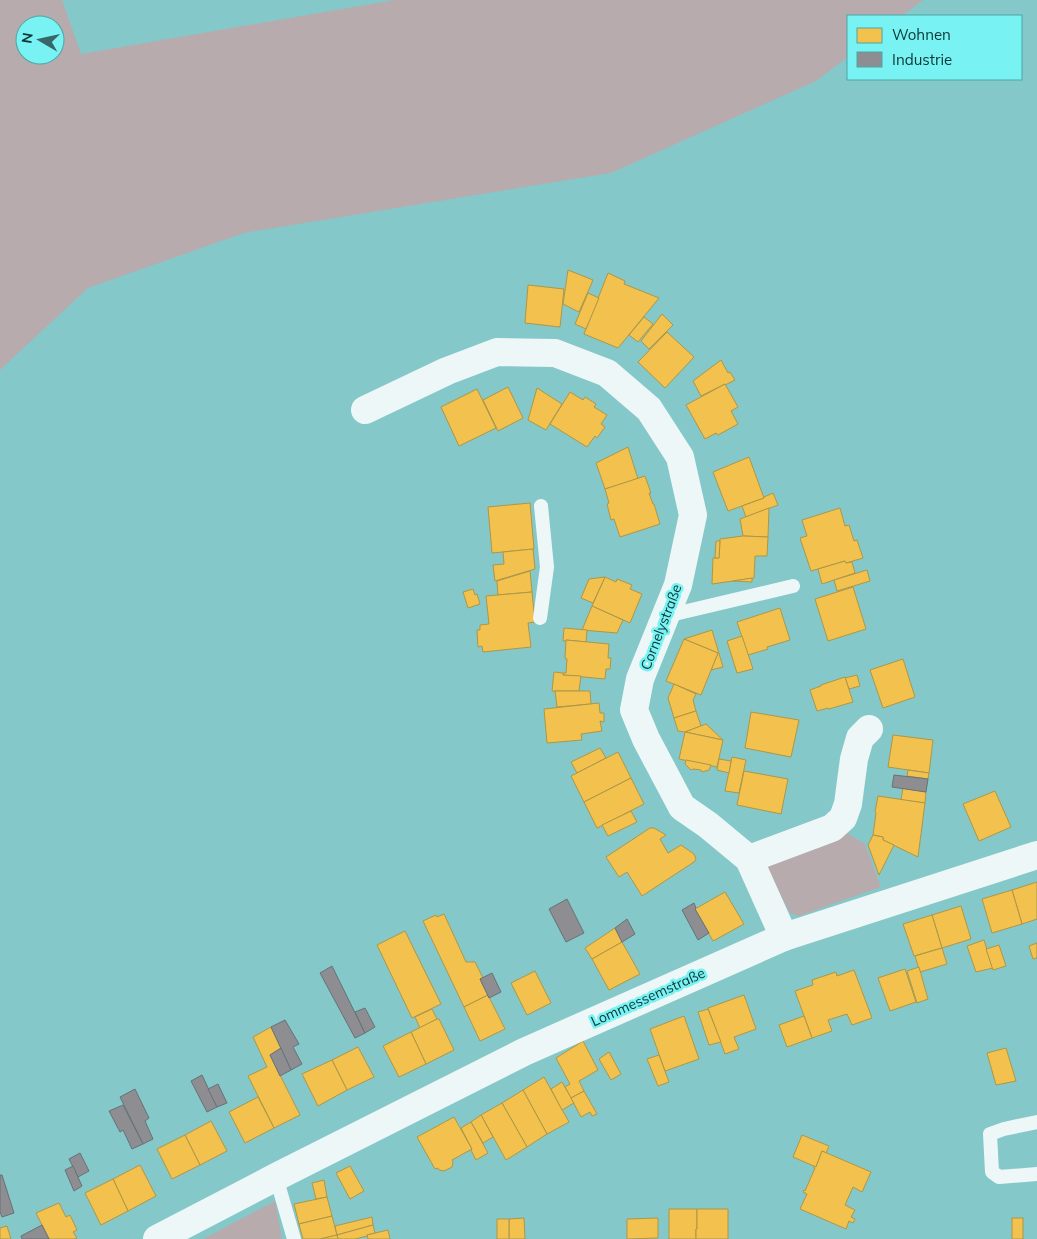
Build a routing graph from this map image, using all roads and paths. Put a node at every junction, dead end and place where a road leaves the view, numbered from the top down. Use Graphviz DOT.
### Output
graph roads {
  1 [pos="365,410"];
  2 [pos="541,506"];
  3 [pos="793,586"];
  4 [pos="666,616"];
  5 [pos="540,618"];
  6 [pos="869,729"];
  7 [pos="1036,855"];
  8 [pos="749,859"];
  9 [pos="784,937"];
  10 [pos="1037,1122"];
  11 [pos="1037,1174"];
  12 [pos="276,1176"];
  13 [pos="157,1239"];
  14 [pos="294,1239"];
  1 -- 4 [label="street, Cornelystraße"];
  2 -- 5 [label="lane"];
  3 -- 4 [label="lane"];
  4 -- 8 [label="street, Cornelystraße"];
  6 -- 8 [label="street"];
  7 -- 9 [label="street, Lommessemstraße"];
  8 -- 9 [label="street, Cornelystraße"];
  9 -- 12 [label="street, Lommessemstraße"];
  10 -- 11 [label="lane"];
  12 -- 13 [label="street, Lommessemstraße"];
  12 -- 14 [label="lane"];
}
